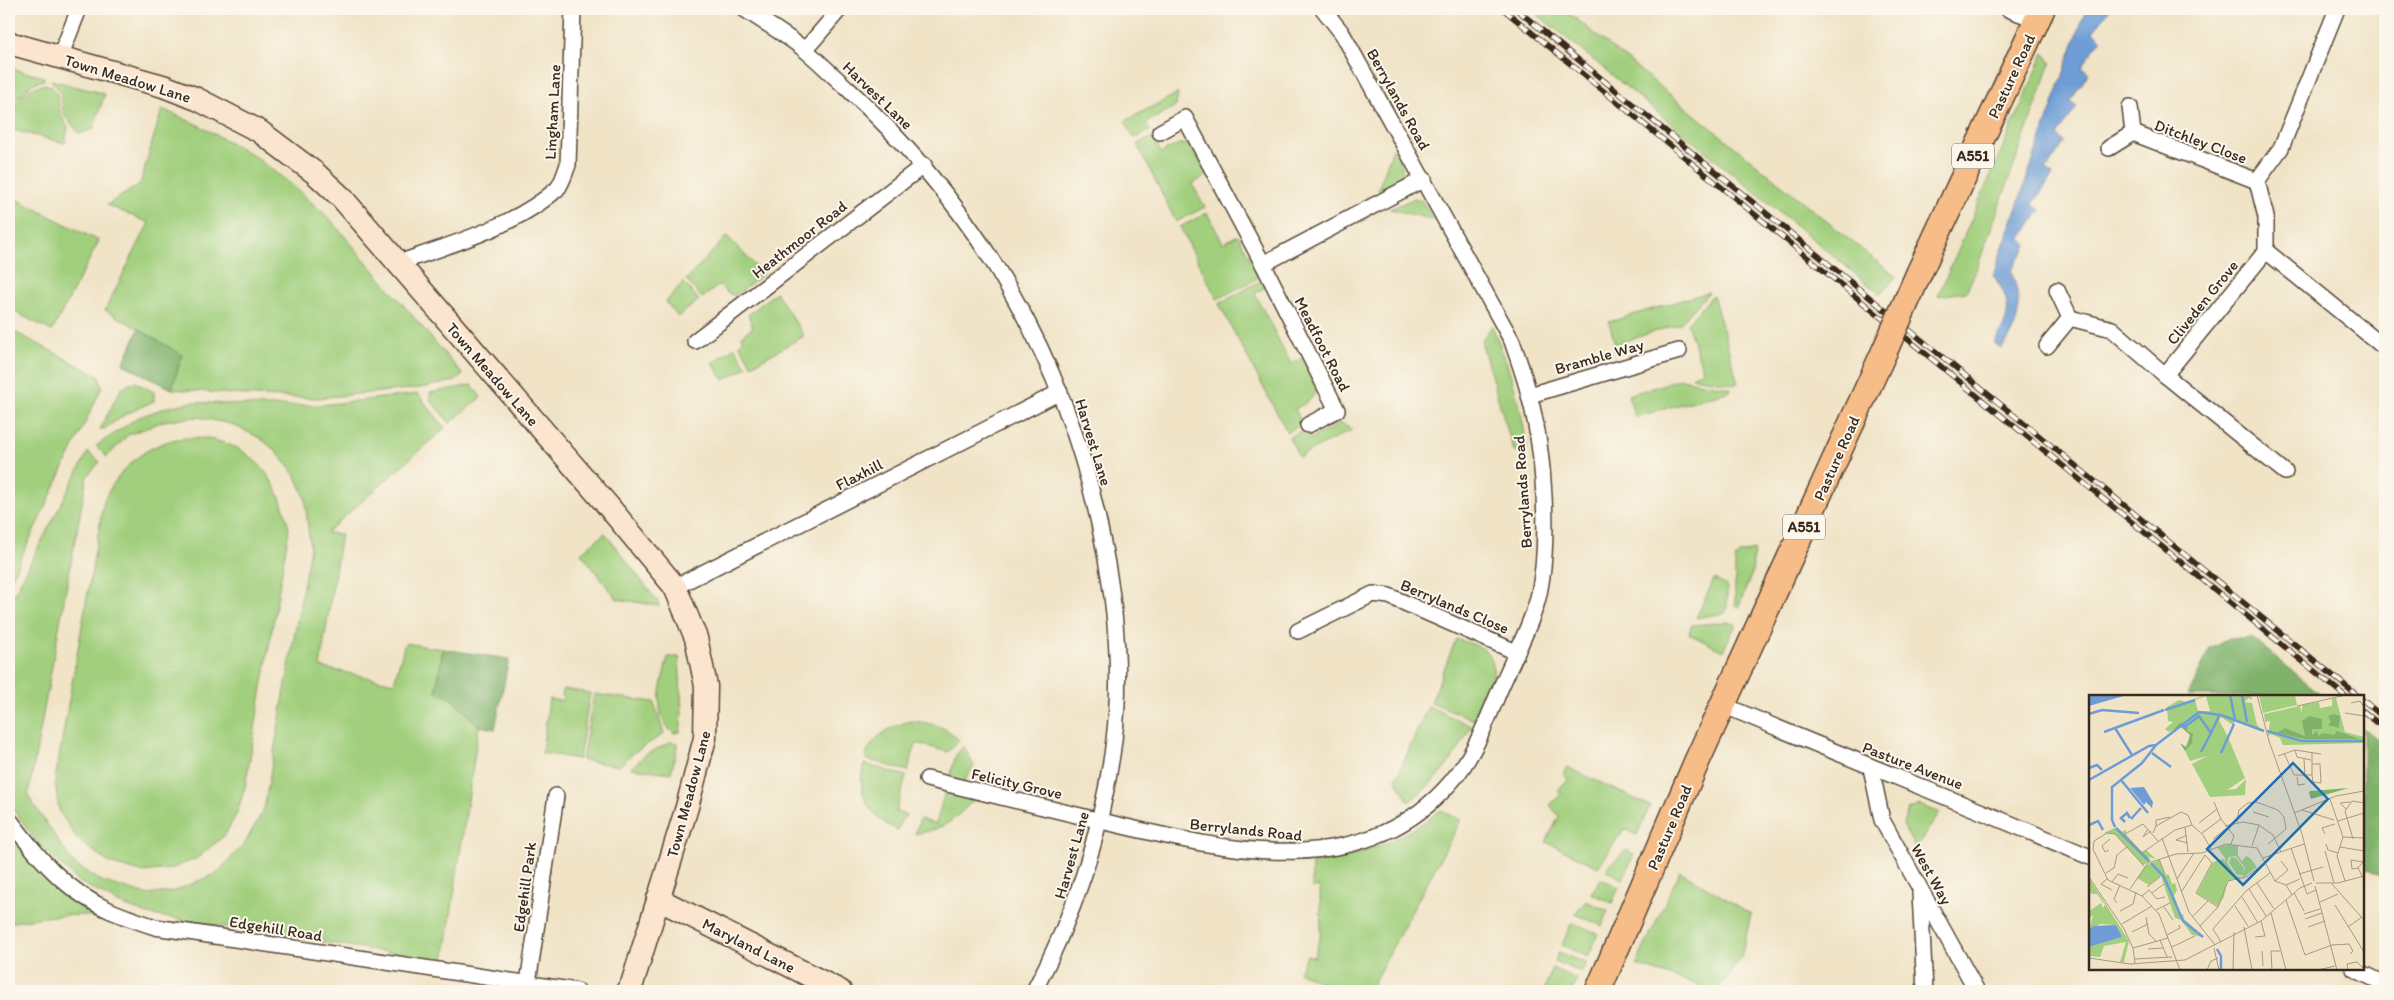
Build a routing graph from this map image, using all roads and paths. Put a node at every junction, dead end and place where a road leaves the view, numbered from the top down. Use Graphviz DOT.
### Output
graph roads {
  1 [pos="79,9"];
  2 [pos="573,9"];
  3 [pos="744,9"];
  4 [pos="840,9"];
  5 [pos="1323,9"];
  6 [pos="2008,9"];
  7 [pos="2337,9"];
  8 [pos="2039,14"];
  9 [pos="9,43"];
  10 [pos="805,50"];
  11 [pos="60,57"];
  12 [pos="2130,107"];
  13 [pos="1160,132"];
  14 [pos="2133,133"];
  15 [pos="2109,148"];
  16 [pos="924,165"];
  17 [pos="1424,179"];
  18 [pos="2257,181"];
  19 [pos="2266,251"];
  20 [pos="398,263"];
  21 [pos="1263,264"];
  22 [pos="2058,290"];
  23 [pos="2070,318"];
  24 [pos="696,341"];
  25 [pos="2047,346"];
  26 [pos="2385,348"];
  27 [pos="1679,352"];
  28 [pos="2165,375"];
  29 [pos="1060,392"];
  30 [pos="1530,395"];
  31 [pos="1308,425"];
  32 [pos="2285,472"];
  33 [pos="674,587"];
  34 [pos="1298,631"];
  35 [pos="1516,652"];
  36 [pos="1723,705"];
  37 [pos="1871,768"];
  38 [pos="927,780"];
  39 [pos="556,796"];
  40 [pos="9,819"];
  41 [pos="1100,820"];
  42 [pos="2089,857"];
  43 [pos="1920,889"];
  44 [pos="658,899"];
  45 [pos="2356,970"];
  46 [pos="528,983"];
  47 [pos="2385,984"];
  48 [pos="576,991"];
  49 [pos="627,991"];
  50 [pos="840,991"];
  51 [pos="1034,991"];
  52 [pos="1598,991"];
  53 [pos="1925,991"];
  54 [pos="1977,991"];
  1 -- 11 [label="street"];
  2 -- 20 [label="street, Lingham Lane"];
  3 -- 10 [label="street, Harvest Lane"];
  4 -- 10 [label="street"];
  5 -- 17 [label="street, Berrylands Road"];
  6 -- 8 [label="street"];
  7 -- 18 [label="street"];
  8 -- 36 [label="main road, Pasture Road / A551, bridge"];
  9 -- 11 [label="street, Town Meadow Lane"];
  10 -- 16 [label="street, Harvest Lane"];
  11 -- 20 [label="street, Town Meadow Lane"];
  12 -- 14 [label="street, Ditchley Close"];
  13 -- 21 [label="street, Meadfoot Road"];
  14 -- 15 [label="street, Ditchley Close"];
  14 -- 18 [label="street, Ditchley Close"];
  16 -- 24 [label="street, Heathmoor Road"];
  16 -- 29 [label="street, Harvest Lane"];
  17 -- 21 [label="street"];
  17 -- 30 [label="street, Berrylands Road"];
  18 -- 19 [label="street"];
  19 -- 26 [label="street"];
  19 -- 28 [label="street, Cliveden Grove"];
  20 -- 33 [label="street, Town Meadow Lane"];
  21 -- 31 [label="street, Meadfoot Road"];
  22 -- 23 [label="street"];
  23 -- 25 [label="street"];
  23 -- 28 [label="street"];
  27 -- 30 [label="street, Bramble Way"];
  28 -- 32 [label="street"];
  29 -- 33 [label="street, Flaxhill"];
  29 -- 41 [label="street, Harvest Lane"];
  30 -- 35 [label="street, Berrylands Road"];
  33 -- 44 [label="street, Town Meadow Lane"];
  34 -- 35 [label="street, Berrylands Close"];
  35 -- 41 [label="street, Berrylands Road"];
  36 -- 37 [label="street, Pasture Avenue"];
  36 -- 52 [label="main road, Pasture Road / A551"];
  37 -- 42 [label="street, Pasture Avenue"];
  37 -- 43 [label="street, West Way"];
  38 -- 41 [label="street, Felicity Grove"];
  39 -- 46 [label="street, Edgehill Park"];
  40 -- 46 [label="street, Edgehill Road"];
  41 -- 51 [label="street, Harvest Lane"];
  43 -- 53 [label="street"];
  43 -- 54 [label="street, West Way"];
  44 -- 49 [label="street, Town Meadow Lane"];
  44 -- 50 [label="street, Maryland Lane"];
  45 -- 47 [label="street"];
  46 -- 48 [label="street, Edgehill Road"];
}
